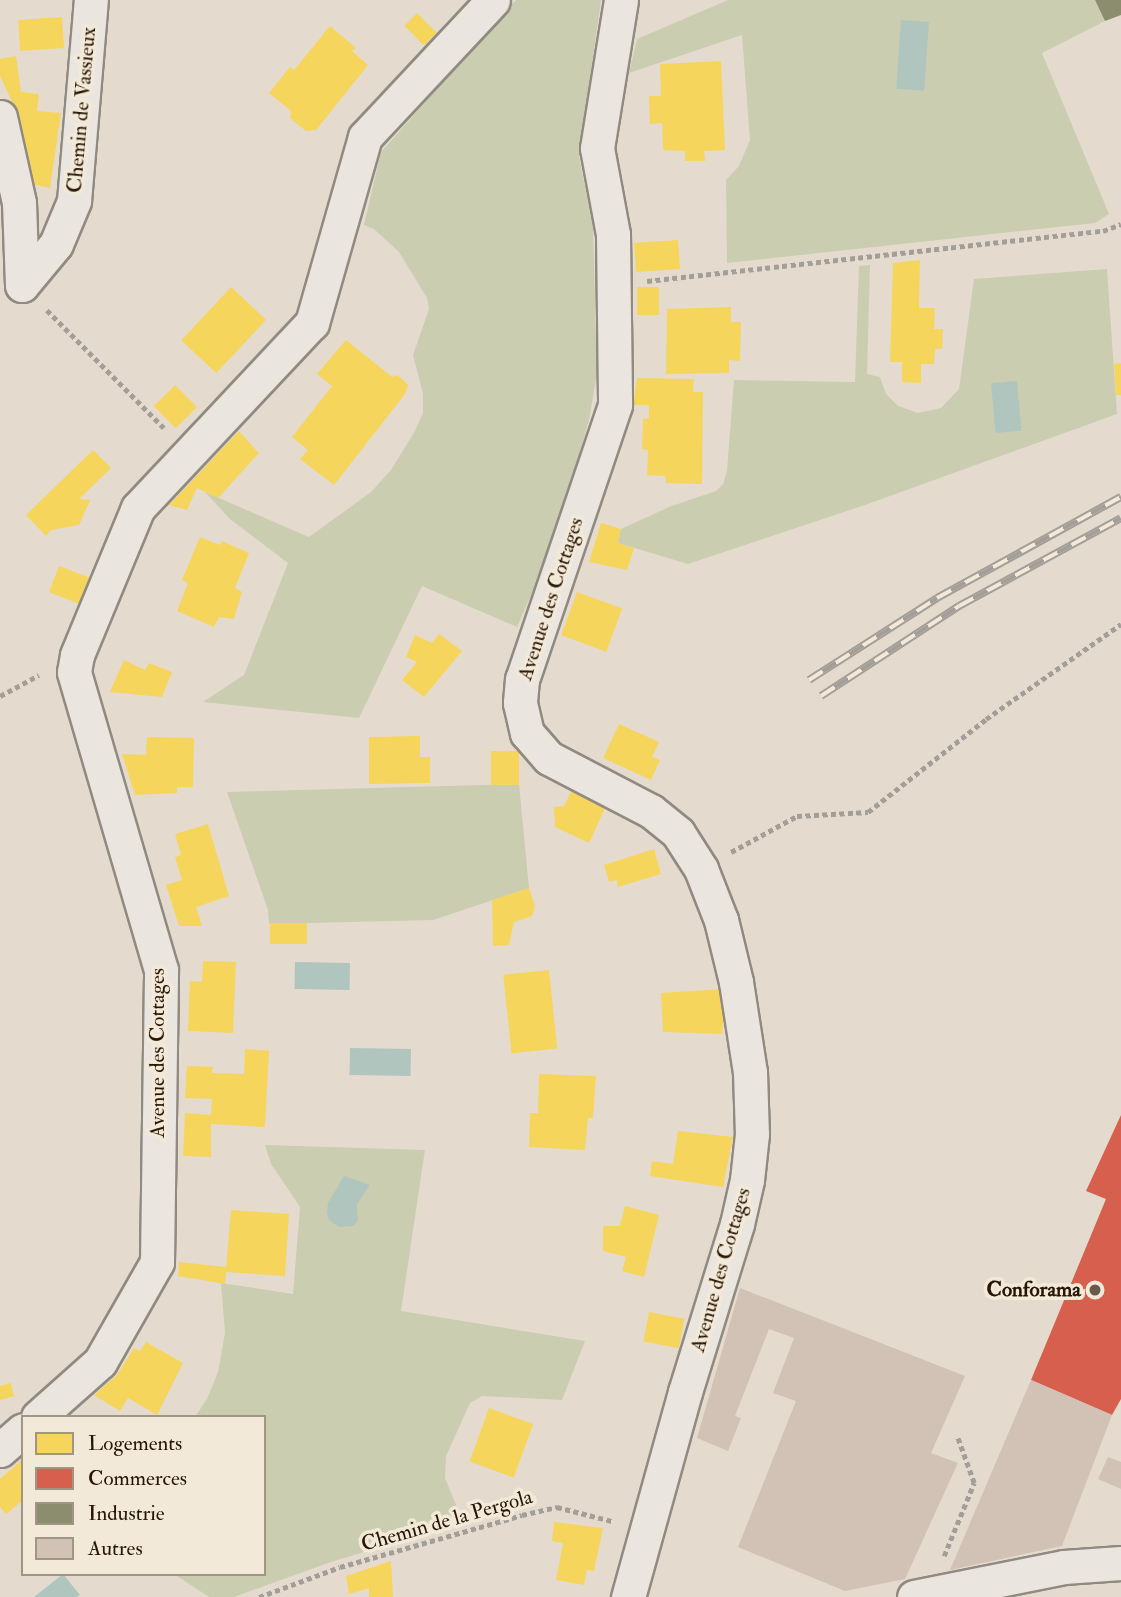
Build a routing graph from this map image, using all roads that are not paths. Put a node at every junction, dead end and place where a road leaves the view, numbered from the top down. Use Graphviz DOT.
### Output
graph roads {
  1 [pos="91,0"];
  2 [pos="493,0"];
  3 [pos="621,0"];
  4 [pos="0,117"];
  5 [pos="11,294"];
  6 [pos="40,1415"];
  7 [pos="21,1432"];
  8 [pos="0,1450"];
  9 [pos="1121,1546"];
  10 [pos="1121,1563"];
  11 [pos="1064,1567"];
  12 [pos="628,1597"];
  13 [pos="914,1597"];
  1 -- 5 [label="street, Chemin de Vassieux"];
  2 -- 6 [label="street, Avenue des Cottages"];
  3 -- 12 [label="street, Avenue des Cottages"];
  4 -- 5 [label="street"];
  7 -- 8 [label="street"];
  9 -- 11 [label="street"];
  10 -- 11 [label="street"];
  11 -- 13 [label="street"];
}
